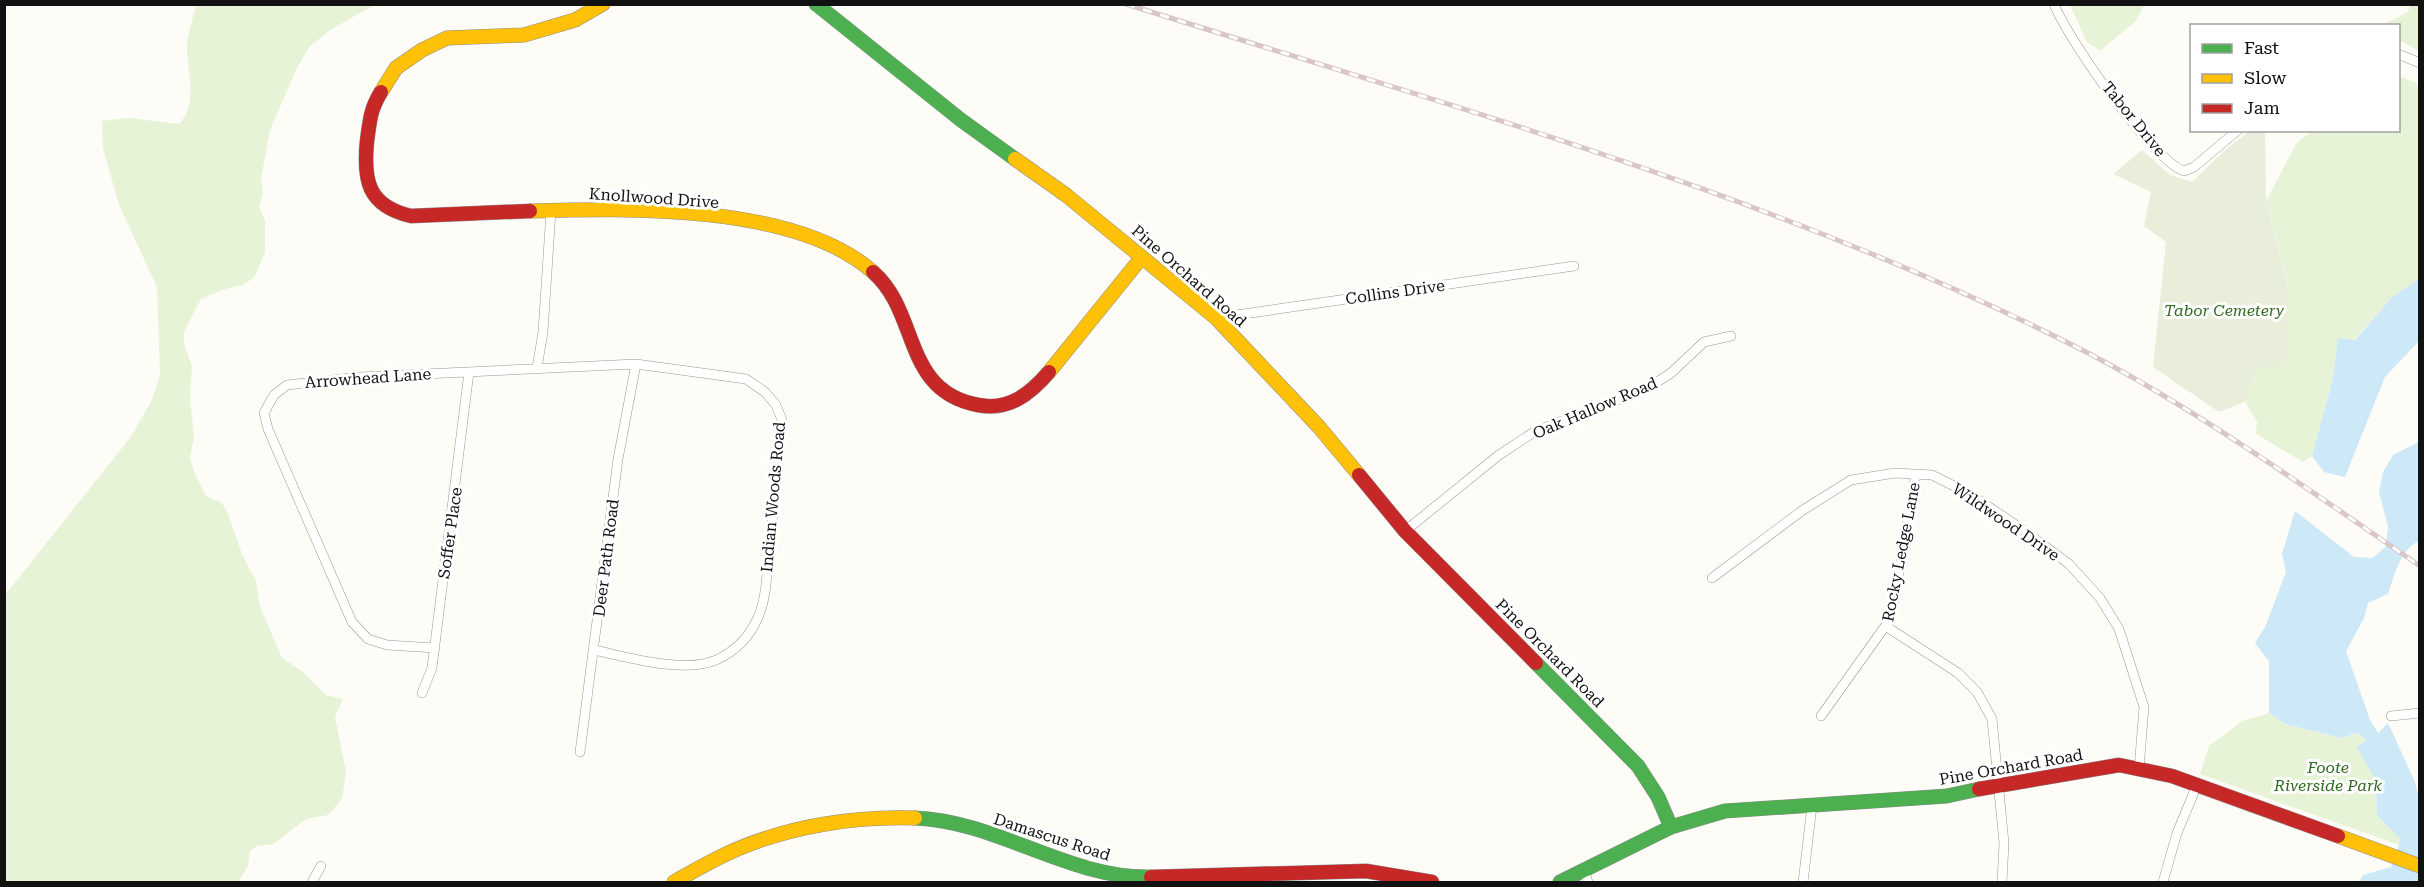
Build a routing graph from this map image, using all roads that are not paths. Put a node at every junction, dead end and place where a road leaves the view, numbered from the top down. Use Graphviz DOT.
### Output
graph roads {
  1 [pos="603,4"];
  2 [pos="816,4"];
  3 [pos="2054,4"];
  4 [pos="2400,55"];
  5 [pos="2420,63"];
  6 [pos="2236,132"];
  7 [pos="551,211"];
  8 [pos="1142,258"];
  9 [pos="1574,266"];
  10 [pos="1216,318"];
  11 [pos="1731,336"];
  12 [pos="636,364"];
  13 [pos="537,368"];
  14 [pos="469,372"];
  15 [pos="1916,474"];
  16 [pos="1404,531"];
  17 [pos="1712,578"];
  18 [pos="1887,627"];
  19 [pos="435,648"];
  20 [pos="594,650"];
  21 [pos="422,693"];
  22 [pos="2420,713"];
  23 [pos="1821,716"];
  24 [pos="2391,716"];
  25 [pos="580,752"];
  26 [pos="2139,769"];
  27 [pos="1998,784"];
  28 [pos="2197,785"];
  29 [pos="1812,806"];
  30 [pos="1671,827"];
  31 [pos="321,866"];
  32 [pos="2420,866"];
  33 [pos="1586,877"];
  34 [pos="312,882"];
  35 [pos="674,882"];
  36 [pos="1432,882"];
  37 [pos="1560,882"];
  38 [pos="1803,882"];
  39 [pos="2002,882"];
  40 [pos="2163,882"];
  1 -- 7 [label="street, Knollwood Drive"];
  2 -- 8 [label="street, Pine Orchard Road"];
  3 -- 6 [label="street, Tabor Drive"];
  4 -- 5 [label="street"];
  7 -- 8 [label="street, Knollwood Drive"];
  7 -- 13 [label="street"];
  8 -- 10 [label="street, Pine Orchard Road"];
  9 -- 10 [label="street, Collins Drive"];
  10 -- 16 [label="street, Pine Orchard Road"];
  11 -- 16 [label="street, Oak Hallow Road"];
  12 -- 13 [label="street, Indian Woods Road"];
  12 -- 20 [label="street, Deer Path Road"];
  12 -- 20 [label="street, Indian Woods Road"];
  13 -- 14 [label="street, Arrowhead Lane"];
  14 -- 19 [label="street, Soffer Place"];
  14 -- 19 [label="street, Arrowhead Lane"];
  15 -- 17 [label="street, Wildwood Drive"];
  15 -- 18 [label="street, Rocky Ledge Lane"];
  15 -- 26 [label="street, Wildwood Drive"];
  16 -- 30 [label="street, Pine Orchard Road"];
  18 -- 23 [label="street, Rocky Ledge Lane"];
  18 -- 27 [label="street"];
  19 -- 21 [label="street, Soffer Place"];
  20 -- 25 [label="street, Deer Path Road"];
  22 -- 24 [label="street"];
  26 -- 27 [label="street, Pine Orchard Road"];
  26 -- 28 [label="street, Pine Orchard Road"];
  27 -- 29 [label="street, Pine Orchard Road"];
  27 -- 39 [label="street"];
  28 -- 32 [label="street, Pine Orchard Road"];
  28 -- 40 [label="street"];
  29 -- 30 [label="street, Pine Orchard Road"];
  29 -- 38 [label="street"];
  30 -- 33 [label="street"];
  31 -- 34 [label="street"];
  33 -- 37 [label="street"];
  35 -- 36 [label="street, Damascus Road"];
}
